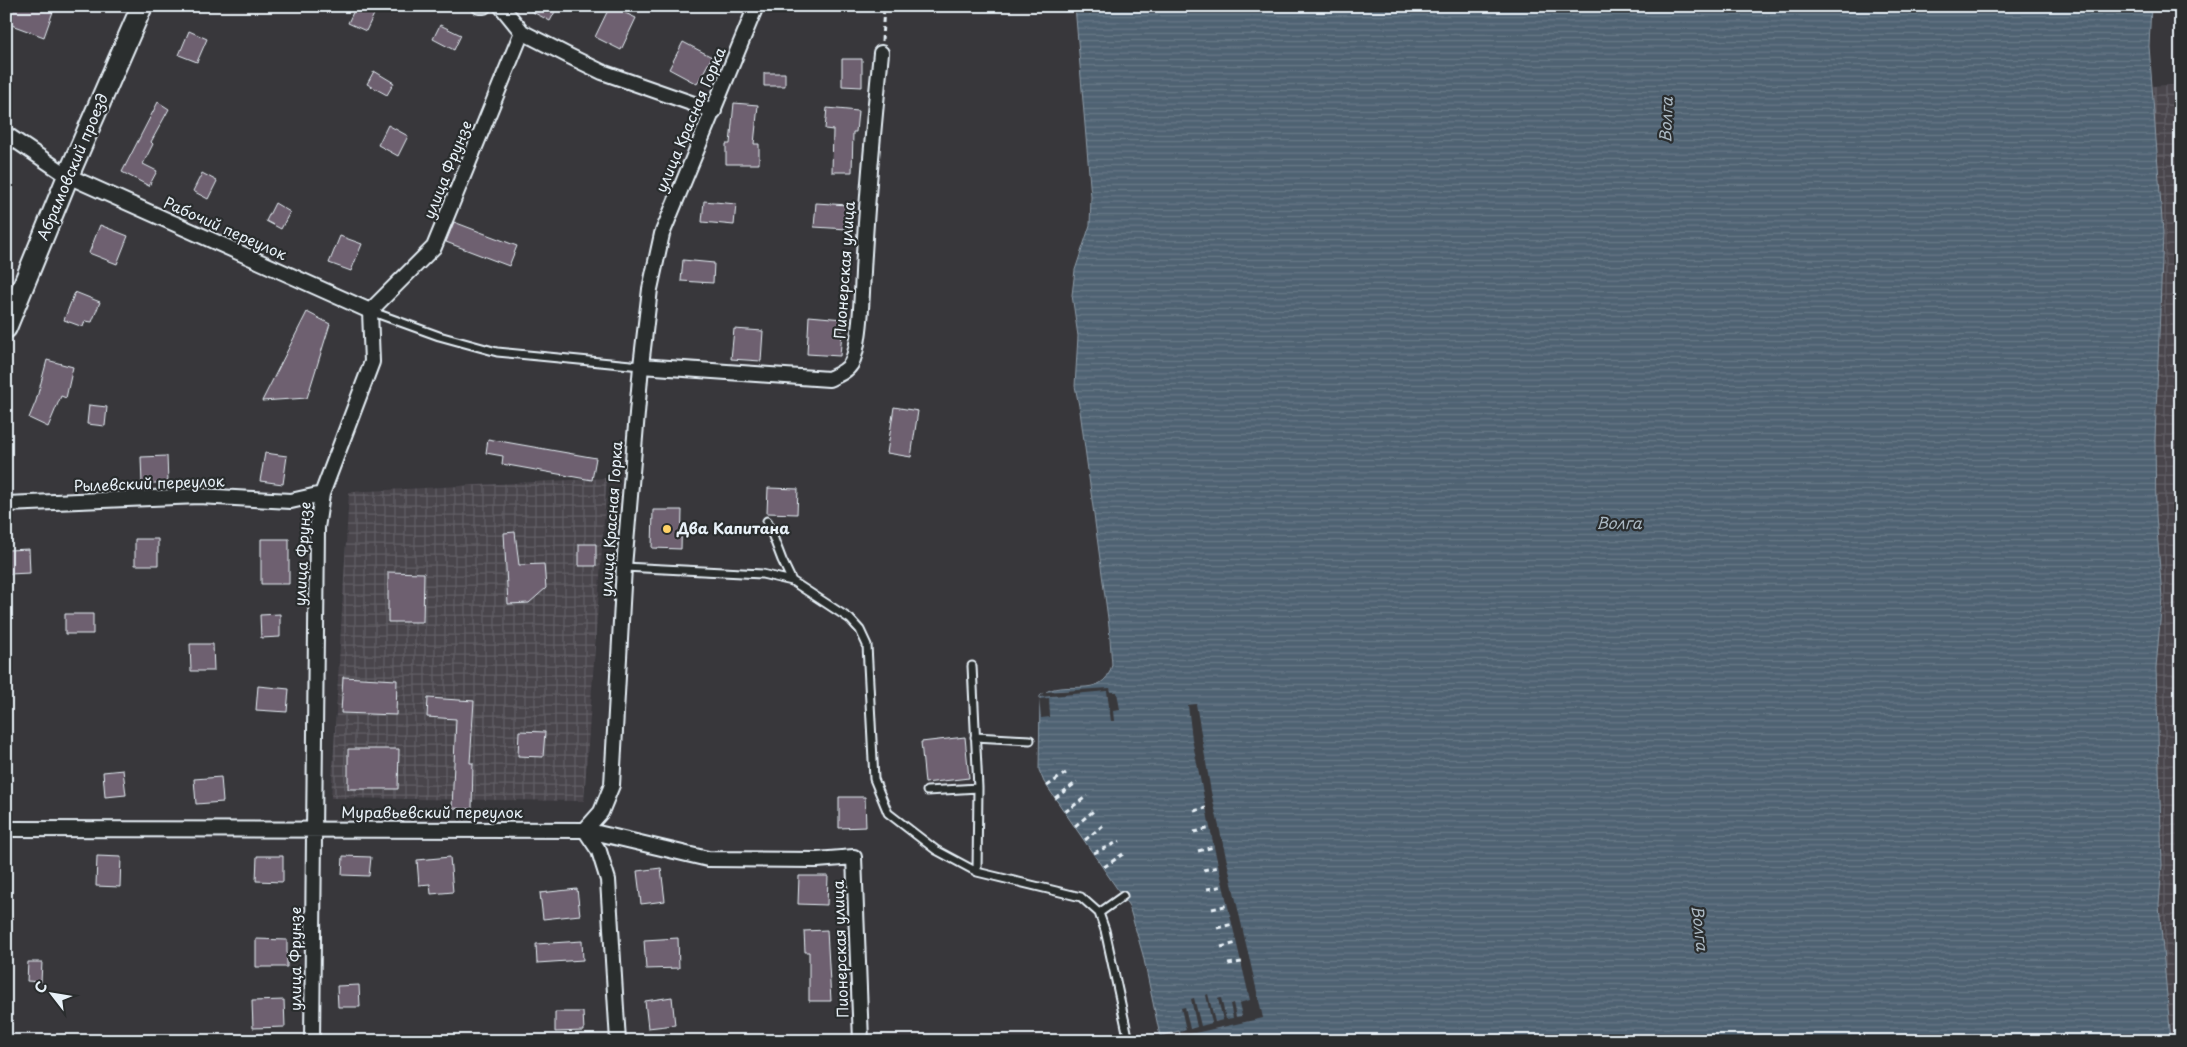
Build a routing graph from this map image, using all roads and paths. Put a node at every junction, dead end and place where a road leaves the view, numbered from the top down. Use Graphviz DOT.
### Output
graph roads {
  1 [pos="142,6"];
  2 [pos="479,6"];
  3 [pos="484,6"];
  4 [pos="501,6"];
  5 [pos="756,6"];
  6 [pos="884,6"];
  7 [pos="522,32"];
  8 [pos="881,53"];
  9 [pos="714,111"];
  10 [pos="6,134"];
  11 [pos="68,176"];
  12 [pos="370,311"];
  13 [pos="6,328"];
  14 [pos="640,366"];
  15 [pos="322,494"];
  16 [pos="6,504"];
  17 [pos="767,521"];
  18 [pos="624,567"];
  19 [pos="792,581"];
  20 [pos="972,666"];
  21 [pos="975,736"];
  22 [pos="1030,740"];
  23 [pos="1069,772"];
  24 [pos="1077,782"];
  25 [pos="1047,786"];
  26 [pos="978,788"];
  27 [pos="927,791"];
  28 [pos="1087,796"];
  29 [pos="1055,798"];
  30 [pos="1096,808"];
  31 [pos="1206,808"];
  32 [pos="1194,811"];
  33 [pos="1065,812"];
  34 [pos="1106,823"];
  35 [pos="1075,826"];
  36 [pos="6,828"];
  37 [pos="1211,828"];
  38 [pos="313,829"];
  39 [pos="585,830"];
  40 [pos="1194,832"];
  41 [pos="1085,840"];
  42 [pos="1120,841"];
  43 [pos="1214,847"];
  44 [pos="1198,851"];
  45 [pos="1126,852"];
  46 [pos="1094,853"];
  47 [pos="854,857"];
  48 [pos="1104,867"];
  49 [pos="1219,867"];
  50 [pos="1203,870"];
  51 [pos="977,872"];
  52 [pos="1224,886"];
  53 [pos="1208,889"];
  54 [pos="1123,896"];
  55 [pos="1229,905"];
  56 [pos="1212,909"];
  57 [pos="1099,913"];
  58 [pos="1233,924"];
  59 [pos="1217,928"];
  60 [pos="1237,944"];
  61 [pos="1221,947"];
  62 [pos="1242,962"];
  63 [pos="1228,964"];
  64 [pos="312,1041"];
  65 [pos="618,1041"];
  66 [pos="861,1041"];
  67 [pos="1129,1041"];
  1 -- 11 [label="street, Абрамовский проезд"];
  2 -- 3 [label="street"];
  4 -- 7 [label="street"];
  5 -- 9 [label="street, улица Красная Горка"];
  6 -- 8 [label="path"];
  7 -- 9 [label="street"];
  7 -- 12 [label="street, улица Фрунзе"];
  8 -- 14 [label="street, Пионерская улица"];
  9 -- 14 [label="street, улица Красная Горка"];
  10 -- 11 [label="street, Рабочий переулок"];
  11 -- 12 [label="street, Рабочий переулок"];
  11 -- 13 [label="street, Абрамовский проезд"];
  12 -- 14 [label="lane"];
  12 -- 15 [label="street, улица Фрунзе"];
  14 -- 18 [label="street, улица Красная Горка"];
  15 -- 16 [label="street, Рылевский переулок"];
  15 -- 38 [label="street, улица Фрунзе"];
  17 -- 19 [label="lane"];
  18 -- 19 [label="lane"];
  18 -- 39 [label="street, улица Красная Горка"];
  19 -- 51 [label="lane"];
  20 -- 21 [label="lane"];
  21 -- 22 [label="lane"];
  21 -- 26 [label="lane"];
  23 -- 25 [label="path"];
  24 -- 29 [label="path"];
  26 -- 27 [label="lane"];
  26 -- 51 [label="lane"];
  28 -- 33 [label="path"];
  30 -- 35 [label="path"];
  31 -- 32 [label="path"];
  34 -- 41 [label="path"];
  36 -- 38 [label="street, Муравьевский переулок"];
  37 -- 40 [label="path"];
  38 -- 39 [label="street, Муравьевский переулок"];
  38 -- 64 [label="street, улица Фрунзе"];
  39 -- 47 [label="street, Муравьевский переулок"];
  39 -- 65 [label="street"];
  42 -- 46 [label="path"];
  43 -- 44 [label="path"];
  45 -- 48 [label="path"];
  47 -- 66 [label="street, Пионерская улица"];
  49 -- 50 [label="path"];
  51 -- 57 [label="lane"];
  52 -- 53 [label="path"];
  54 -- 57 [label="lane"];
  55 -- 56 [label="path"];
  57 -- 67 [label="lane"];
  58 -- 59 [label="path"];
  60 -- 61 [label="path"];
  62 -- 63 [label="path"];
}
